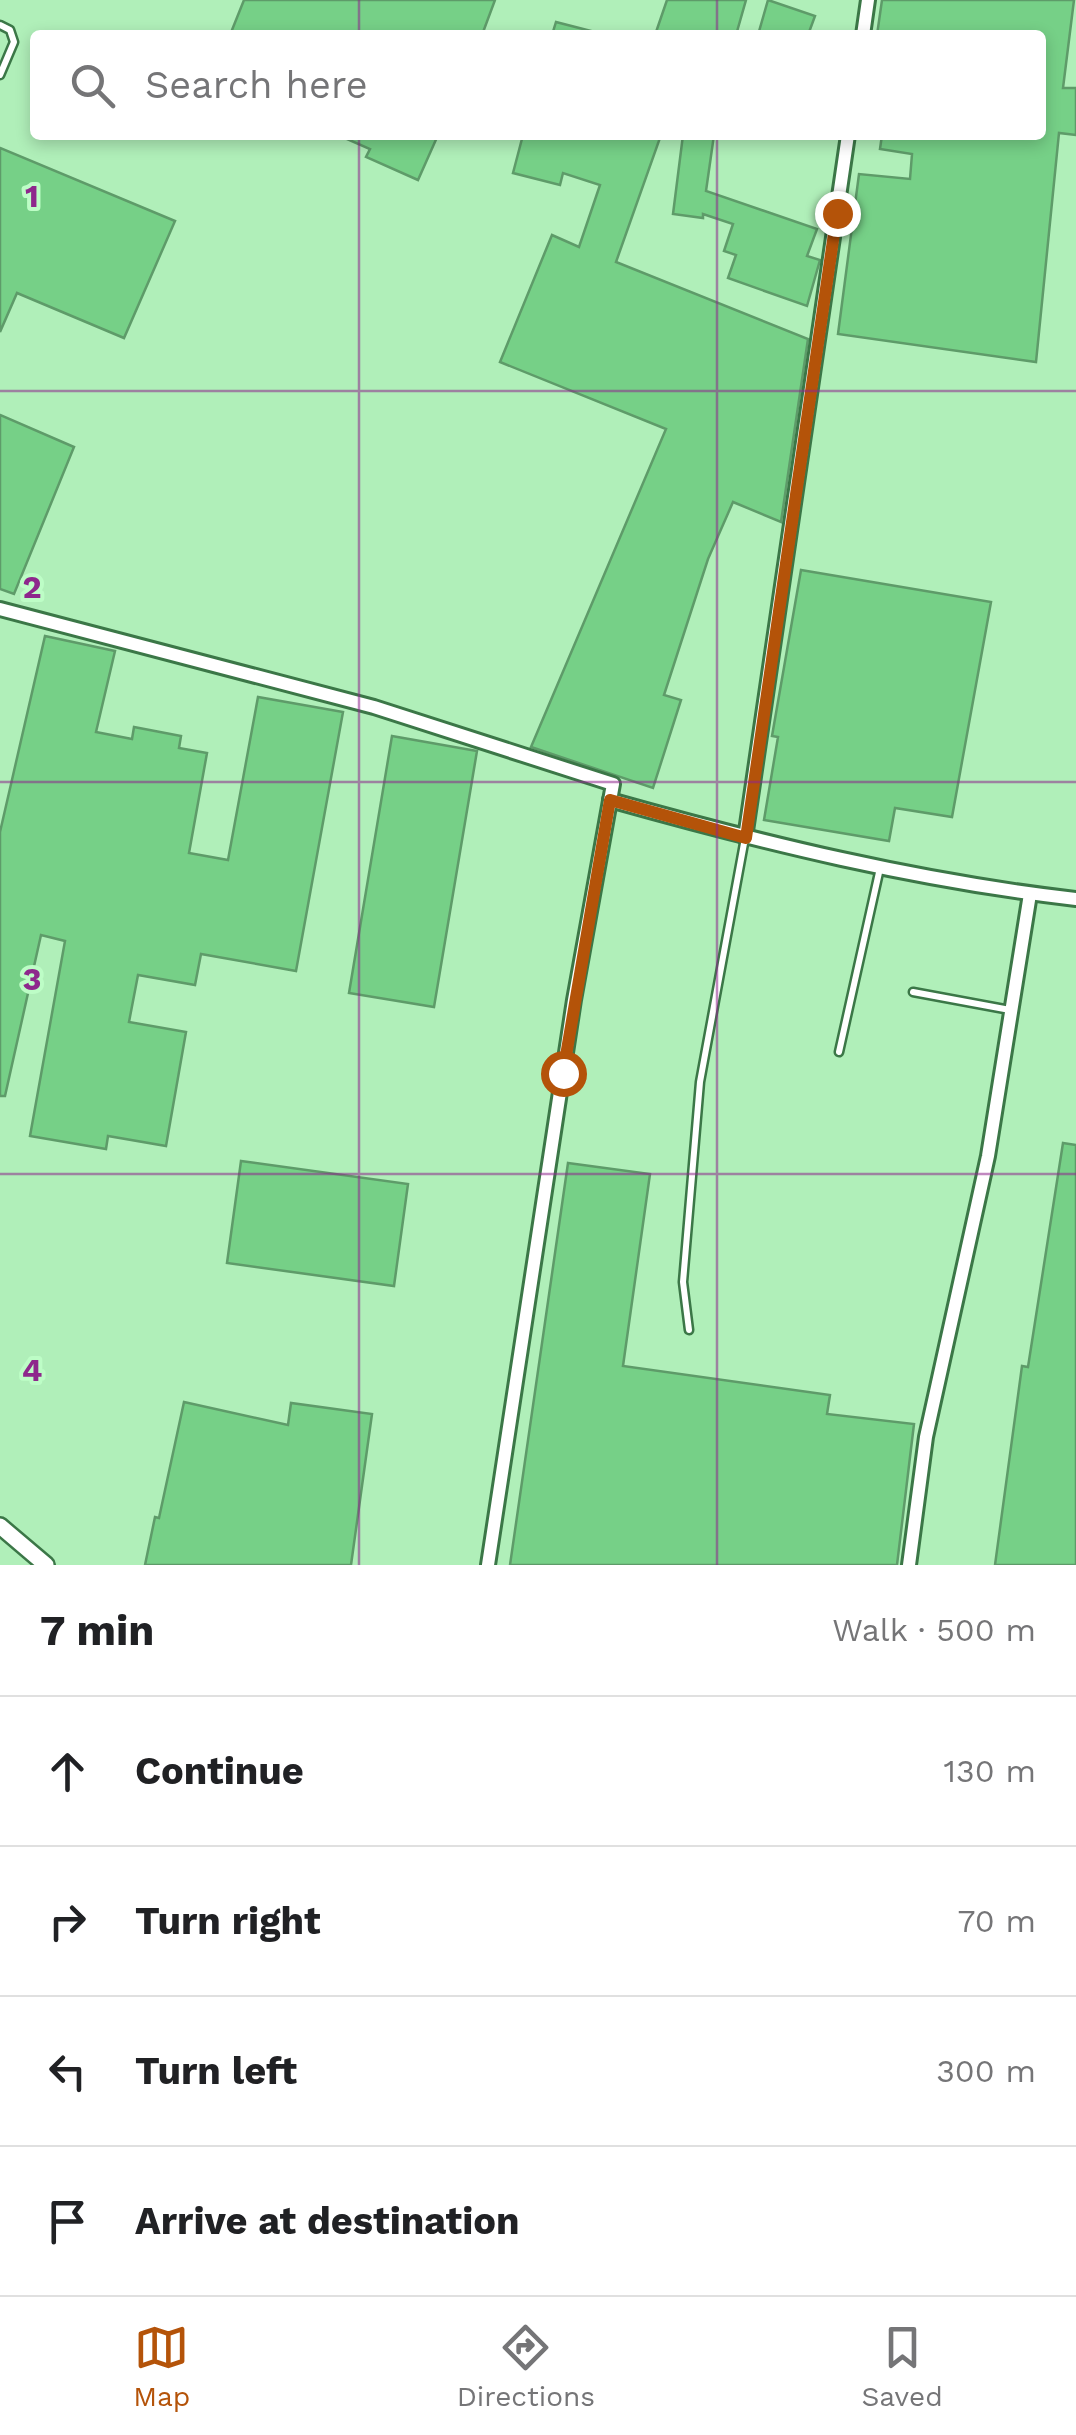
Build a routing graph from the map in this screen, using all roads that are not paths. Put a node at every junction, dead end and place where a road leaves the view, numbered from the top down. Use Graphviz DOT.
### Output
graph roads {
  1 [pos="868,0"];
  2 [pos="0,25"];
  3 [pos="864,30"];
  4 [pos="0,75"];
  5 [pos="847,140"];
  6 [pos="0,609"];
  7 [pos="610,800"];
  8 [pos="746,838"];
  9 [pos="880,868"];
  10 [pos="1030,894"];
  11 [pos="1076,900"];
  12 [pos="913,992"];
  13 [pos="1011,1010"];
  14 [pos="840,1052"];
  15 [pos="689,1330"];
  16 [pos="0,1526"];
  17 [pos="46,1565"];
  18 [pos="488,1565"];
  19 [pos="909,1565"];
  1 -- 3 [label="street"];
  2 -- 4 [label="lane"];
  5 -- 8 [label="street"];
  6 -- 7 [label="street"];
  7 -- 8 [label="street"];
  7 -- 18 [label="street"];
  8 -- 9 [label="street"];
  8 -- 15 [label="lane"];
  9 -- 10 [label="street"];
  9 -- 14 [label="lane"];
  10 -- 11 [label="street"];
  10 -- 13 [label="street"];
  12 -- 13 [label="lane"];
  13 -- 19 [label="street"];
  16 -- 17 [label="street"];
}
